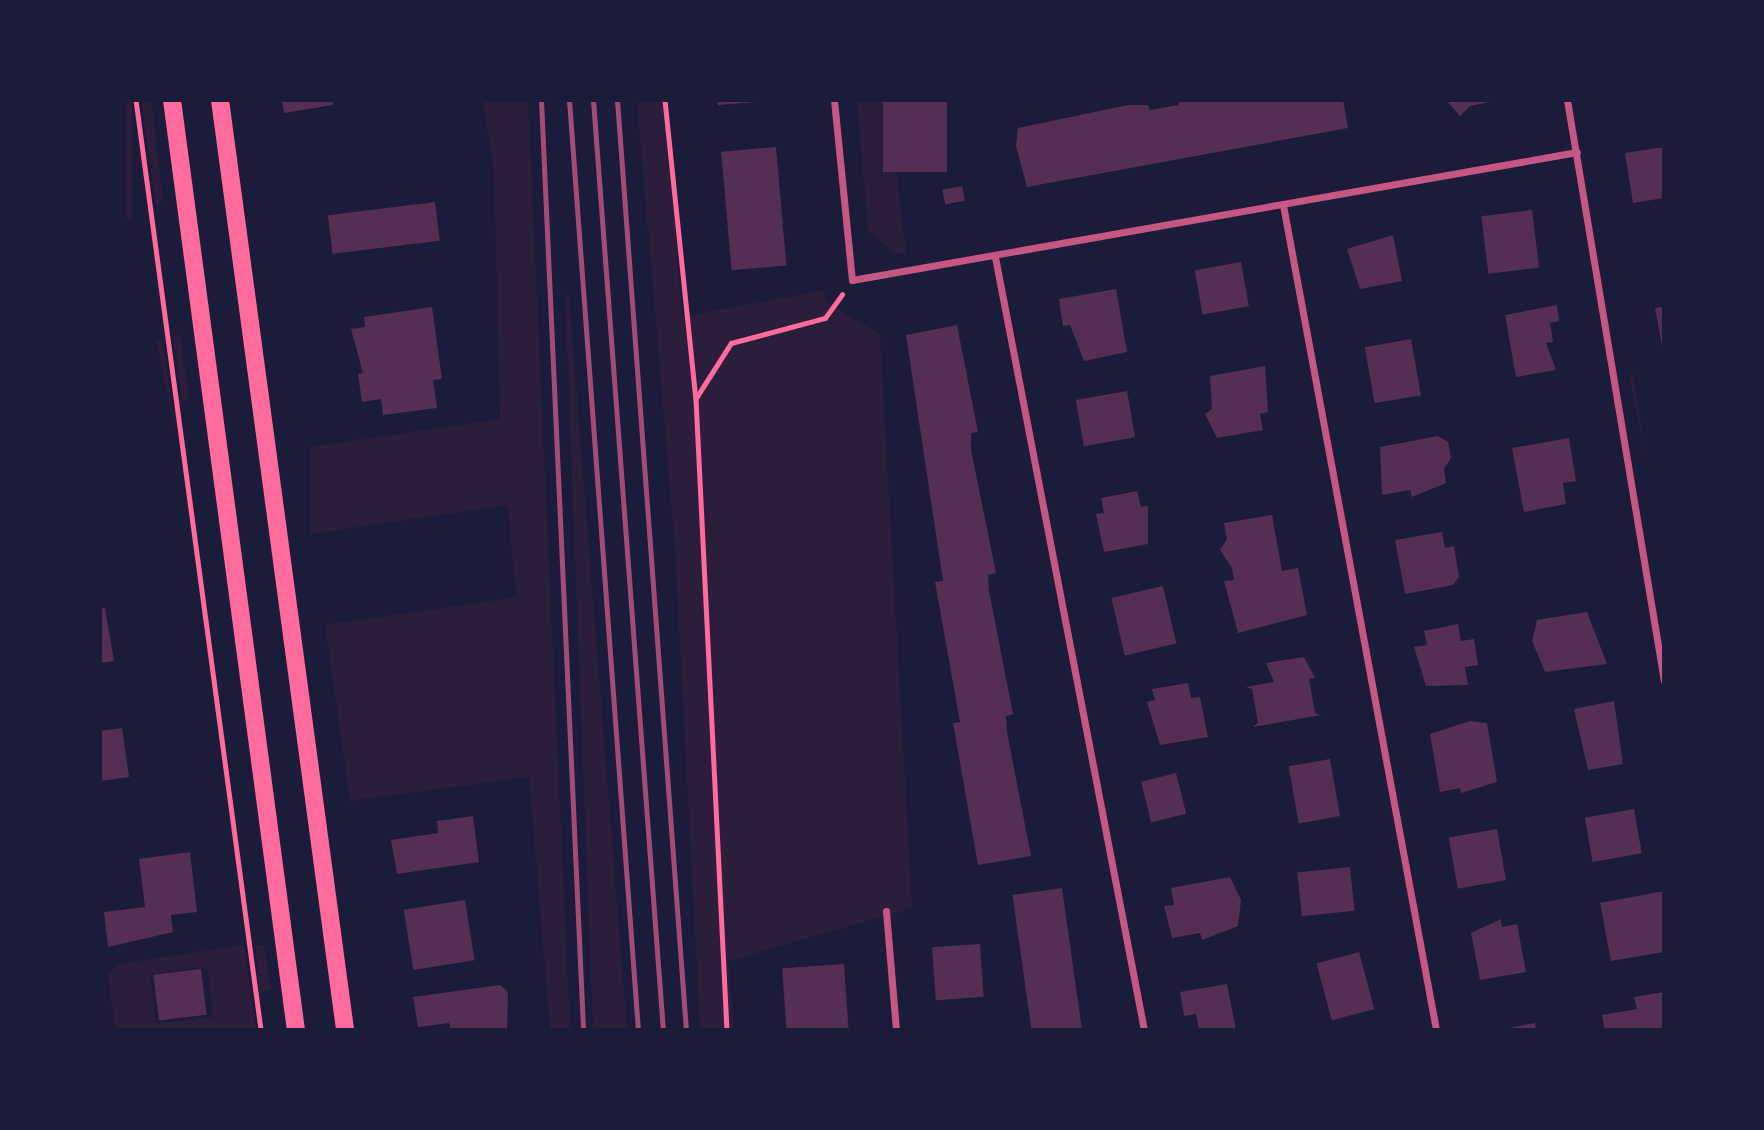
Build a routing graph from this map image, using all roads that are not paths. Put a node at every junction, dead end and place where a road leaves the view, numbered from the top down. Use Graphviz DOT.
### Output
graph roads {
  1 [pos="172,100"];
  2 [pos="220,100"];
  3 [pos="834,100"];
  4 [pos="1567,100"];
  5 [pos="1577,152"];
  6 [pos="1283,205"];
  7 [pos="995,257"];
  8 [pos="1664,681"];
  9 [pos="886,911"];
  10 [pos="296,1030"];
  11 [pos="345,1030"];
  12 [pos="896,1030"];
  13 [pos="1144,1030"];
  14 [pos="1436,1030"];
  1 -- 10 [label="main road"];
  2 -- 11 [label="main road"];
  3 -- 7 [label="street"];
  4 -- 5 [label="street"];
  5 -- 6 [label="street"];
  5 -- 8 [label="street"];
  6 -- 7 [label="street"];
  6 -- 14 [label="street"];
  7 -- 13 [label="street"];
  9 -- 12 [label="street"];
}
